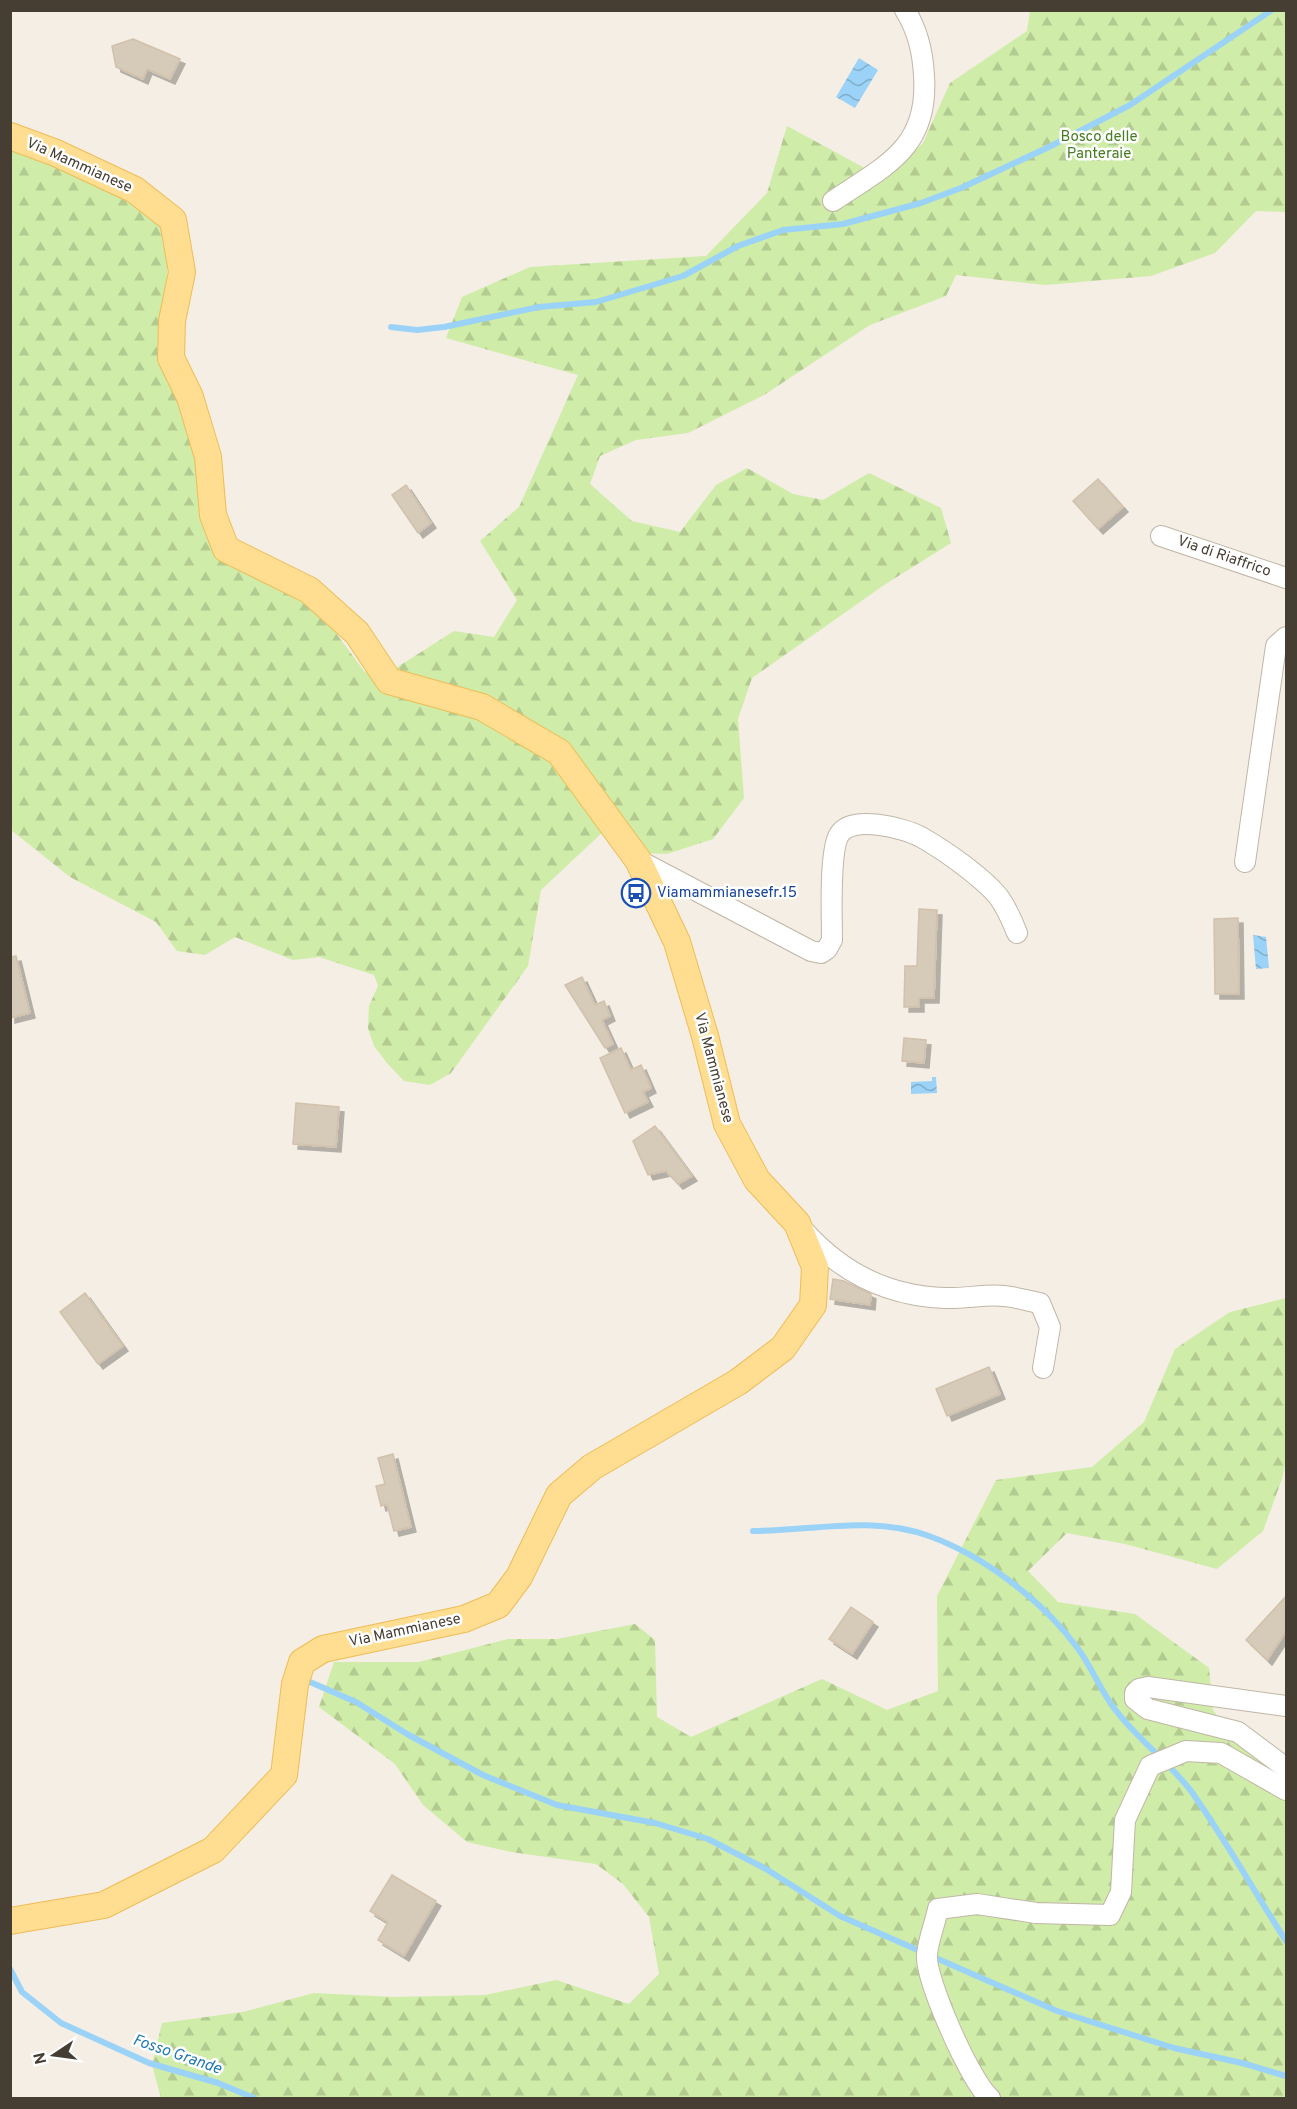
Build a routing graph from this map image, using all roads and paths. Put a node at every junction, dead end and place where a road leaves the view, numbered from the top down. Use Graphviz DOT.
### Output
graph roads {
  1 [pos="905,10"];
  2 [pos="10,136"];
  3 [pos="832,201"];
  4 [pos="1161,536"];
  5 [pos="1287,578"];
  6 [pos="1287,637"];
  7 [pos="638,860"];
  8 [pos="1245,862"];
  9 [pos="1017,933"];
  10 [pos="797,1223"];
  11 [pos="1043,1368"];
  12 [pos="1287,1706"];
  13 [pos="1287,1768"];
  14 [pos="1287,1790"];
  15 [pos="10,1921"];
  16 [pos="990,2098"];
  1 -- 3 [label="street"];
  2 -- 7 [label="main road, Via Mammianese"];
  4 -- 5 [label="street, Via di Riaffrico"];
  6 -- 8 [label="street"];
  7 -- 9 [label="street"];
  7 -- 10 [label="main road, Via Mammianese"];
  10 -- 11 [label="street"];
  10 -- 15 [label="main road, Via Mammianese"];
  12 -- 13 [label="street"];
  14 -- 16 [label="street"];
}
